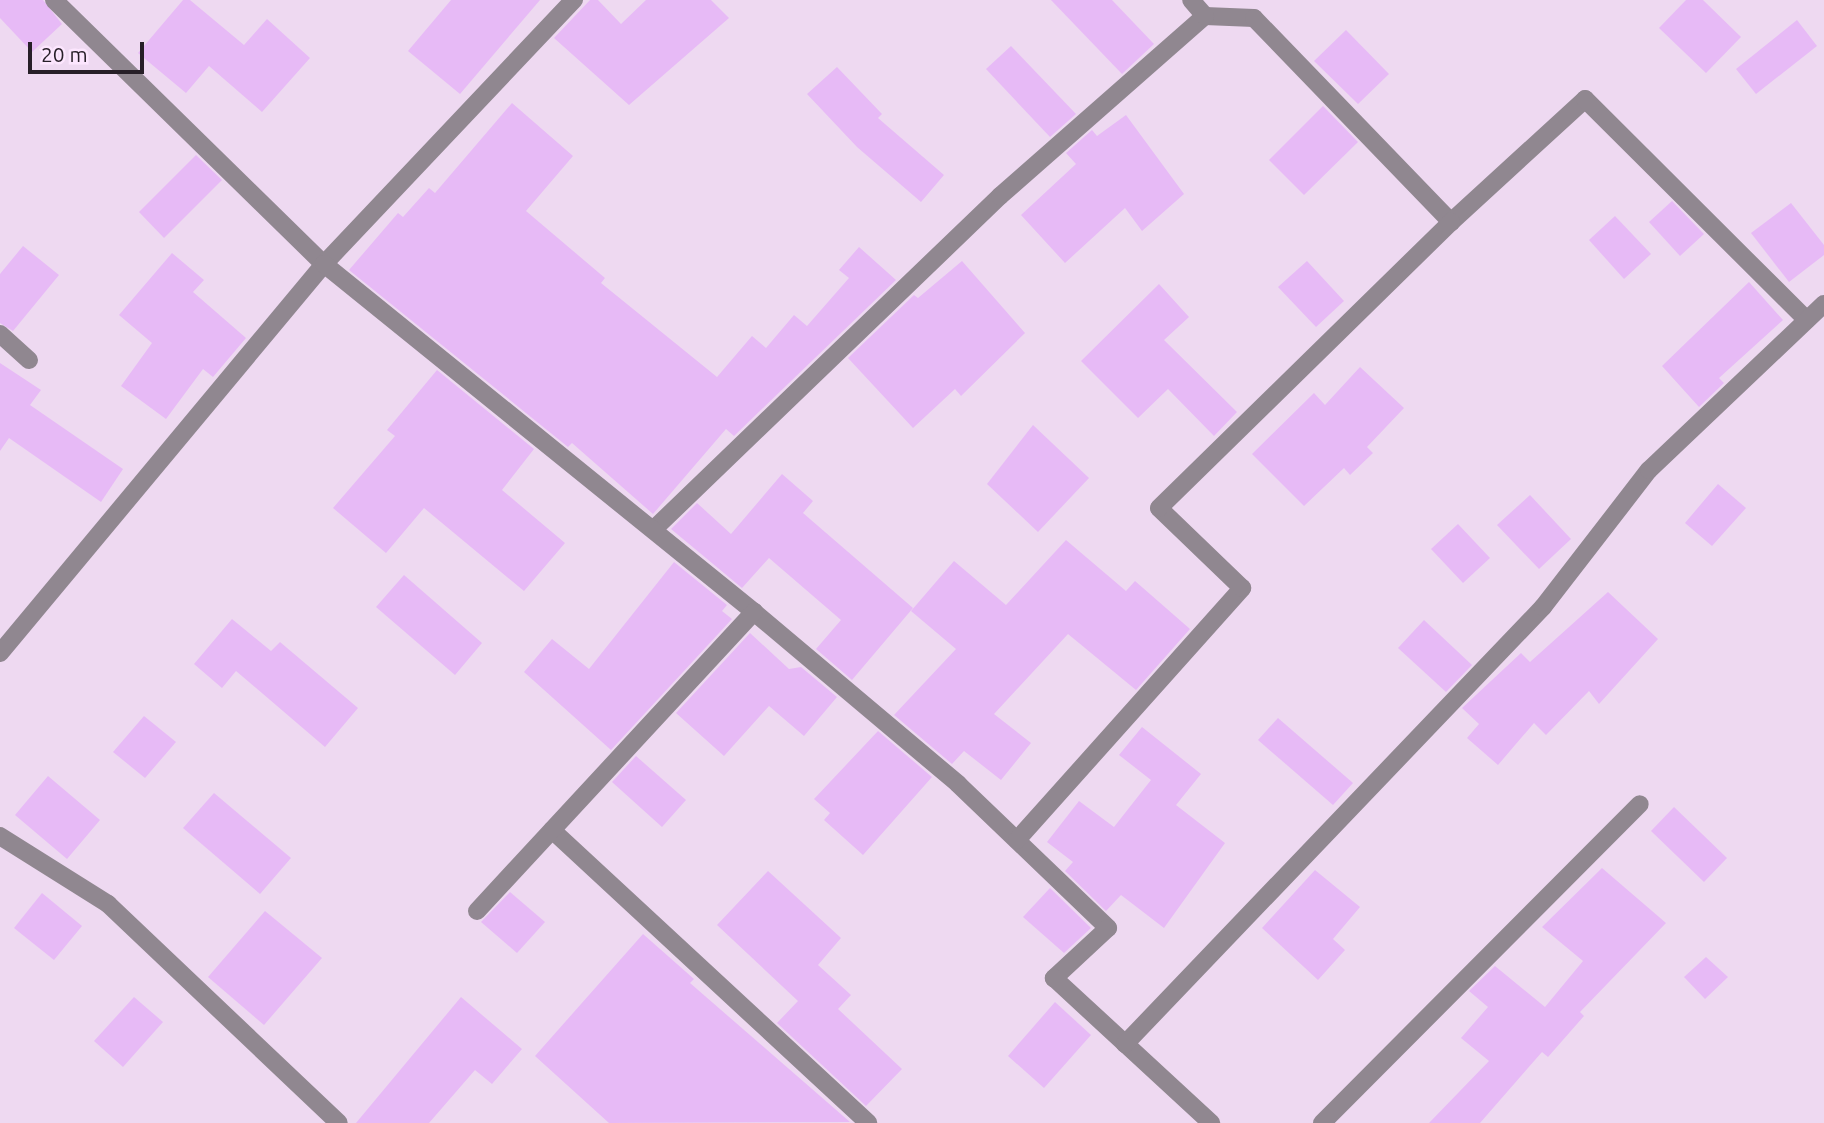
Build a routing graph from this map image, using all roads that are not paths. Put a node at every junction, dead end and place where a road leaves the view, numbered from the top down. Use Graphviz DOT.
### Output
graph roads {
  1 [pos="54,0"];
  2 [pos="574,0"];
  3 [pos="1191,0"];
  4 [pos="1205,16"];
  5 [pos="1451,222"];
  6 [pos="324,264"];
  7 [pos="1824,304"];
  8 [pos="1807,320"];
  9 [pos="0,334"];
  10 [pos="29,360"];
  11 [pos="655,528"];
  12 [pos="754,612"];
  13 [pos="0,653"];
  14 [pos="1640,804"];
  15 [pos="552,830"];
  16 [pos="0,836"];
  17 [pos="1017,840"];
  18 [pos="477,911"];
  19 [pos="1125,1044"];
  20 [pos="339,1123"];
  21 [pos="868,1123"];
  22 [pos="1211,1123"];
  23 [pos="1322,1123"];
  1 -- 6 [label="street"];
  2 -- 6 [label="street"];
  3 -- 4 [label="street"];
  4 -- 5 [label="street"];
  4 -- 11 [label="street"];
  5 -- 8 [label="street"];
  5 -- 17 [label="street"];
  6 -- 11 [label="street"];
  6 -- 13 [label="street"];
  7 -- 8 [label="street"];
  8 -- 19 [label="street"];
  9 -- 10 [label="street"];
  11 -- 12 [label="street"];
  12 -- 15 [label="street"];
  12 -- 17 [label="street"];
  14 -- 23 [label="street"];
  15 -- 18 [label="street"];
  15 -- 21 [label="street"];
  16 -- 20 [label="street"];
  17 -- 19 [label="street"];
  19 -- 22 [label="street"];
}
